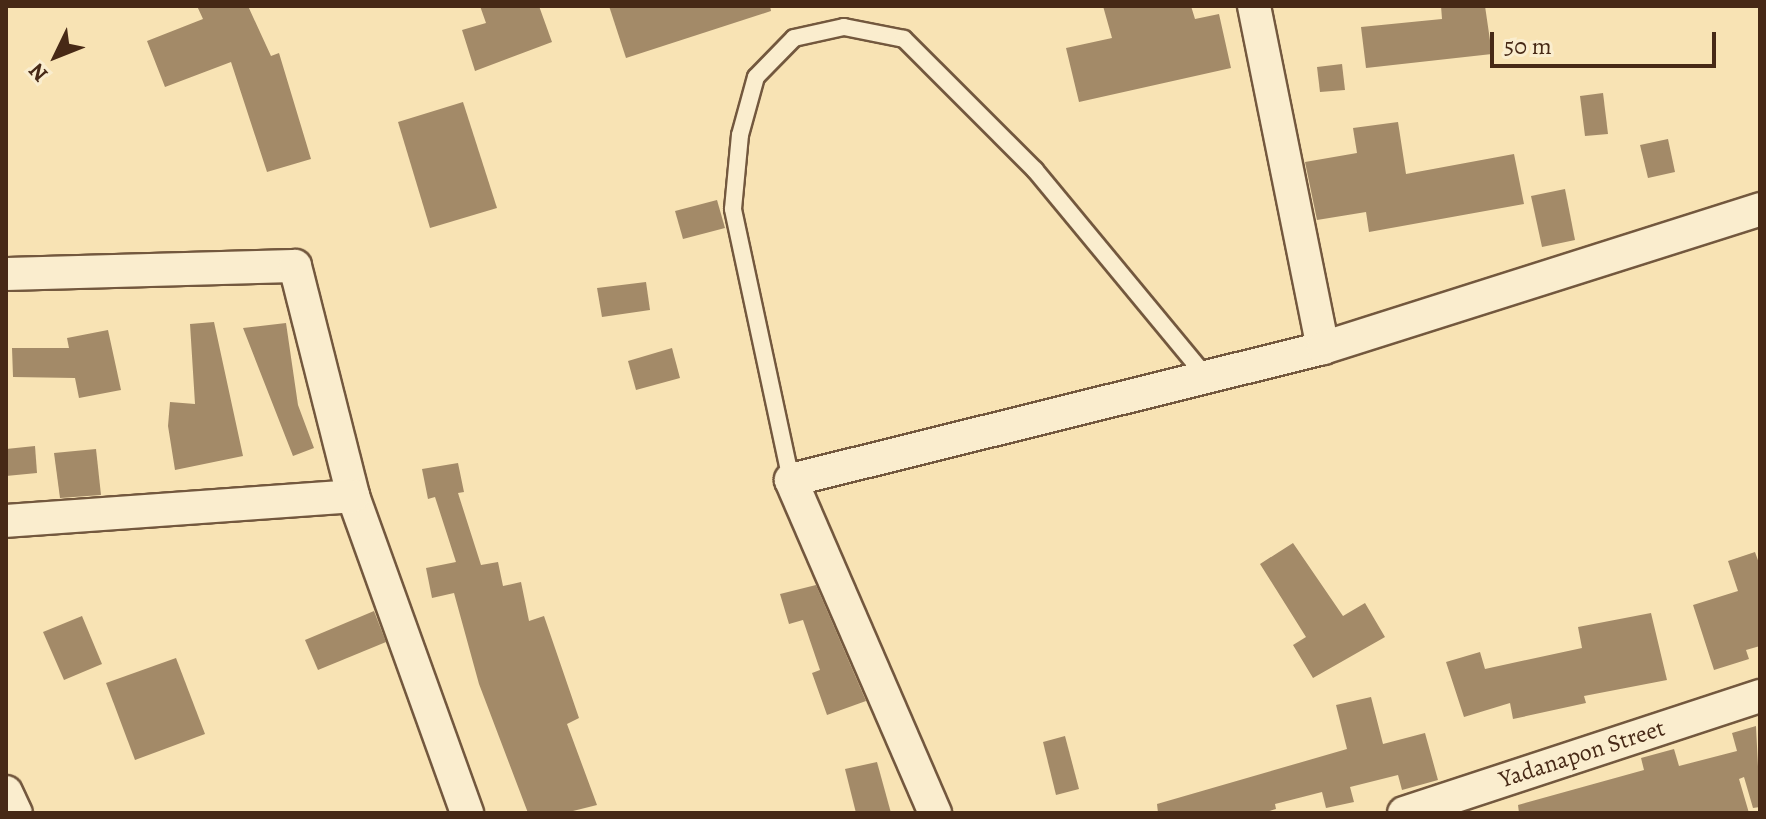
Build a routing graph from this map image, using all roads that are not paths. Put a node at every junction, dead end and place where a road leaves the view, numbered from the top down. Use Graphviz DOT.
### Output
graph roads {
  1 [pos="1254,6"];
  2 [pos="1760,209"];
  3 [pos="6,274"];
  4 [pos="1323,348"];
  5 [pos="1206,377"];
  6 [pos="791,480"];
  7 [pos="353,496"];
  8 [pos="6,521"];
  9 [pos="1760,696"];
  10 [pos="6,792"];
  11 [pos="16,813"];
  12 [pos="467,813"];
  13 [pos="935,813"];
  14 [pos="1404,813"];
  1 -- 4 [label="street"];
  2 -- 4 [label="street"];
  3 -- 7 [label="street"];
  4 -- 5 [label="street"];
  5 -- 6 [label="street"];
  5 -- 6 [label="lane"];
  6 -- 13 [label="street"];
  7 -- 8 [label="street"];
  7 -- 12 [label="street"];
  9 -- 14 [label="street, Yadanapon Street"];
  10 -- 11 [label="street"];
}
